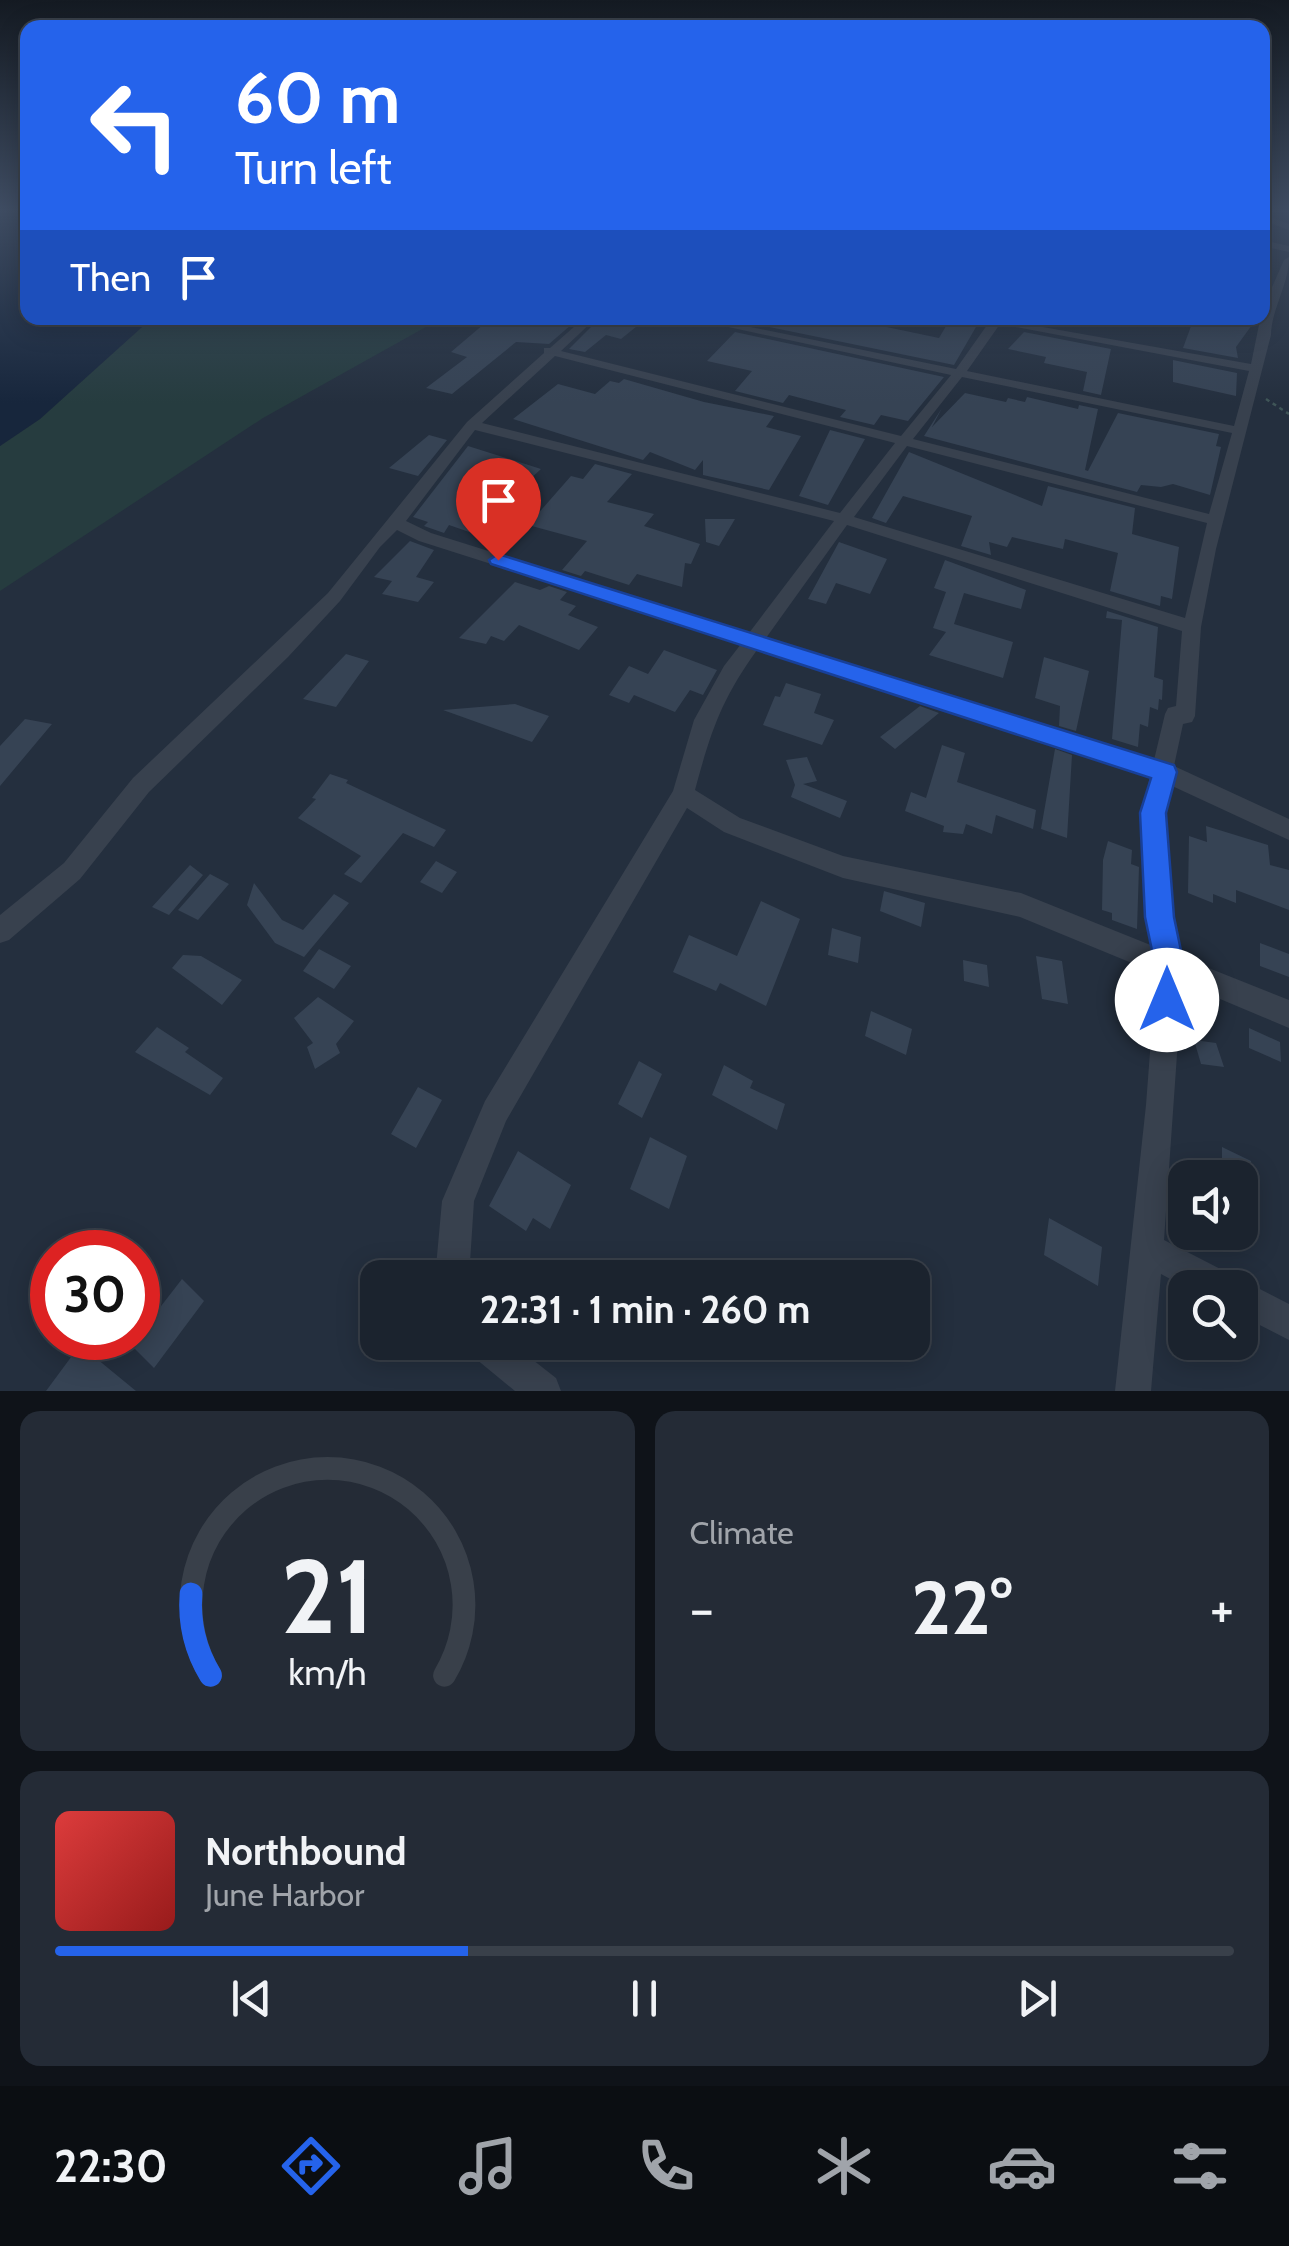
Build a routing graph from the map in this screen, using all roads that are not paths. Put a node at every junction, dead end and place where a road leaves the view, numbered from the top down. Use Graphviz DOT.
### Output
graph roads {
  1 [pos="1283,274"];
  2 [pos="1270,322"];
  3 [pos="581,325"];
  4 [pos="728,325"];
  5 [pos="992,325"];
  6 [pos="1033,325"];
  7 [pos="1269,325"];
  8 [pos="548,351"];
  9 [pos="1255,368"];
  10 [pos="960,373"];
  11 [pos="472,425"];
  12 [pos="1240,431"];
  13 [pos="906,442"];
  14 [pos="844,519"];
  15 [pos="396,520"];
  16 [pos="1218,521"];
  17 [pos="1192,627"];
  18 [pos="756,639"];
  19 [pos="1165,772"];
  20 [pos="683,794"];
  21 [pos="1289,830"];
  22 [pos="0,932"];
  23 [pos="1170,965"];
  24 [pos="1289,1014"];
  25 [pos="1147,1248"];
  26 [pos="453,1260"];
  27 [pos="1188,1270"];
  28 [pos="1258,1306"];
  29 [pos="1289,1322"];
  30 [pos="504,1360"];
  31 [pos="543,1391"];
  32 [pos="1133,1391"];
  1 -- 2 [label="street"];
  3 -- 8 [label="street"];
  4 -- 10 [label="street"];
  5 -- 10 [label="street"];
  6 -- 9 [label="street"];
  7 -- 9 [label="street"];
  8 -- 11 [label="street"];
  8 -- 13 [label="street"];
  9 -- 12 [label="street"];
  10 -- 12 [label="street"];
  10 -- 13 [label="street"];
  11 -- 14 [label="street"];
  11 -- 15 [label="street"];
  12 -- 16 [label="street"];
  13 -- 14 [label="street"];
  13 -- 16 [label="street"];
  14 -- 17 [label="street"];
  14 -- 18 [label="street"];
  15 -- 18 [label="street"];
  15 -- 22 [label="street"];
  16 -- 17 [label="street"];
  17 -- 19 [label="street"];
  18 -- 19 [label="street"];
  18 -- 20 [label="street"];
  19 -- 21 [label="street"];
  19 -- 23 [label="street"];
  20 -- 23 [label="street"];
  20 -- 26 [label="street"];
  23 -- 24 [label="street"];
  23 -- 25 [label="street"];
  25 -- 27 [label="street"];
  25 -- 32 [label="street"];
  28 -- 29 [label="street"];
  30 -- 31 [label="street"];
}
